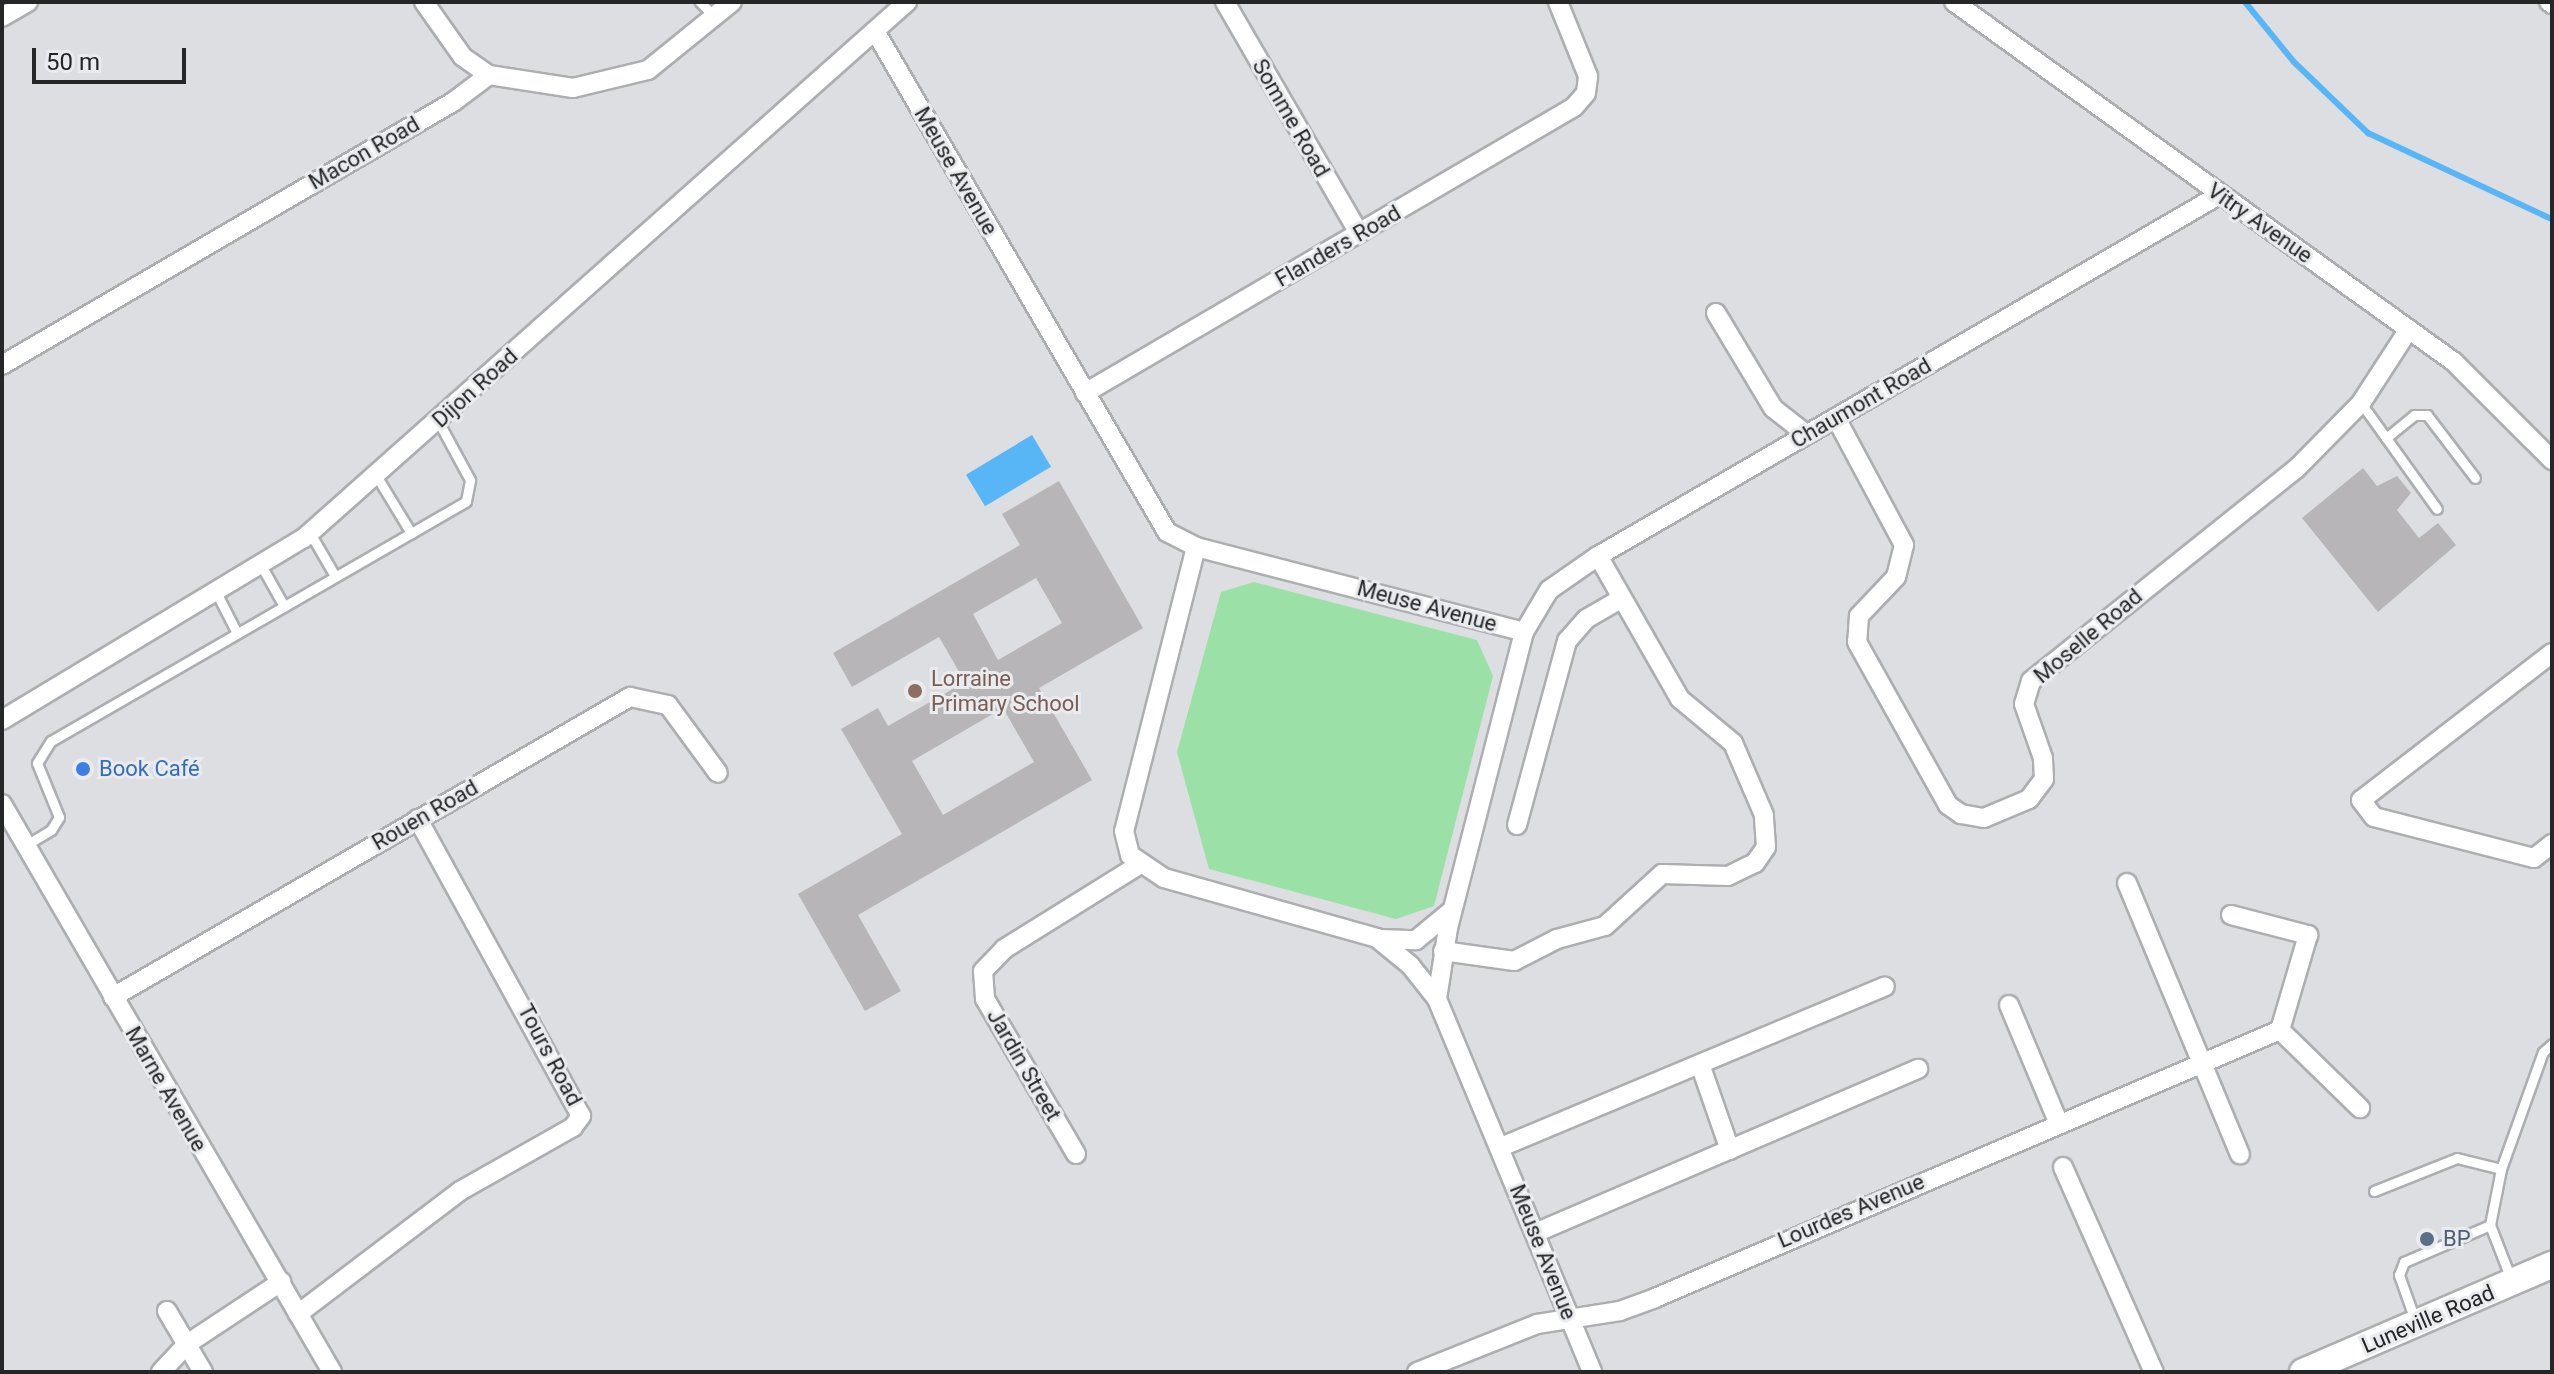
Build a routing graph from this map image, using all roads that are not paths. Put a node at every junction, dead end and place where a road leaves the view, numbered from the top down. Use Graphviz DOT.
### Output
graph roads {
  1 [pos="28,2"];
  2 [pos="424,2"];
  3 [pos="700,2"];
  4 [pos="732,2"];
  5 [pos="907,2"];
  6 [pos="1225,2"];
  7 [pos="1558,2"];
  8 [pos="1954,2"];
  9 [pos="2,17"];
  10 [pos="715,17"];
  11 [pos="875,31"];
  12 [pos="489,75"];
  13 [pos="2219,195"];
  14 [pos="1359,233"];
  15 [pos="1716,313"];
  16 [pos="2409,329"];
  17 [pos="2,365"];
  18 [pos="1085,393"];
  19 [pos="2361,403"];
  20 [pos="1836,418"];
  21 [pos="438,421"];
  22 [pos="1806,434"];
  23 [pos="2386,438"];
  24 [pos="2552,460"];
  25 [pos="377,477"];
  26 [pos="2475,478"];
  27 [pos="2437,509"];
  28 [pos="310,533"];
  29 [pos="411,533"];
  30 [pos="1196,547"];
  31 [pos="1598,556"];
  32 [pos="262,567"];
  33 [pos="335,576"];
  34 [pos="217,594"];
  35 [pos="1620,599"];
  36 [pos="284,606"];
  37 [pos="1524,632"];
  38 [pos="237,633"];
  39 [pos="2552,653"];
  40 [pos="2,720"];
  41 [pos="718,773"];
  42 [pos="2,804"];
  43 [pos="418,819"];
  44 [pos="1517,825"];
  45 [pos="2552,844"];
  46 [pos="26,845"];
  47 [pos="1139,865"];
  48 [pos="2127,883"];
  49 [pos="1455,907"];
  50 [pos="2231,915"];
  51 [pos="1377,938"];
  52 [pos="1443,951"];
  53 [pos="1885,986"];
  54 [pos="113,997"];
  55 [pos="1437,999"];
  56 [pos="2009,1005"];
  57 [pos="2280,1030"];
  58 [pos="2552,1044"];
  59 [pos="1700,1064"];
  60 [pos="2203,1064"];
  61 [pos="1918,1069"];
  62 [pos="2360,1108"];
  63 [pos="2059,1124"];
  64 [pos="1501,1147"];
  65 [pos="1730,1150"];
  66 [pos="1076,1154"];
  67 [pos="2240,1154"];
  68 [pos="2063,1167"];
  69 [pos="2501,1169"];
  70 [pos="2374,1191"];
  71 [pos="2490,1225"];
  72 [pos="1535,1233"];
  73 [pos="2552,1265"];
  74 [pos="281,1282"];
  75 [pos="2513,1282"];
  76 [pos="167,1311"];
  77 [pos="298,1314"];
  78 [pos="1569,1318"];
  79 [pos="2417,1323"];
  80 [pos="187,1344"];
  81 [pos="2320,1369"];
  82 [pos="161,1372"];
  83 [pos="203,1372"];
  84 [pos="332,1372"];
  85 [pos="1417,1372"];
  86 [pos="1592,1372"];
  87 [pos="2154,1372"];
  1 -- 9 [label="street"];
  2 -- 12 [label="street"];
  3 -- 10 [label="lane"];
  4 -- 10 [label="street"];
  5 -- 11 [label="street, Dijon Road"];
  6 -- 14 [label="street, Somme Road"];
  7 -- 14 [label="street, Flanders Road"];
  8 -- 13 [label="street, Vitry Avenue"];
  10 -- 12 [label="street"];
  11 -- 18 [label="street, Meuse Avenue"];
  11 -- 21 [label="street, Dijon Road"];
  12 -- 17 [label="street, Macon Road"];
  13 -- 16 [label="street, Vitry Avenue"];
  13 -- 20 [label="street, Chaumont Road"];
  14 -- 18 [label="street, Flanders Road"];
  15 -- 22 [label="street"];
  16 -- 19 [label="street, Moselle Road"];
  16 -- 24 [label="street, Vitry Avenue"];
  18 -- 30 [label="street, Meuse Avenue"];
  19 -- 20 [label="street, Moselle Road"];
  19 -- 23 [label="lane"];
  20 -- 22 [label="street, Chaumont Road"];
  21 -- 25 [label="street, Dijon Road"];
  21 -- 29 [label="lane"];
  22 -- 31 [label="street, Chaumont Road"];
  23 -- 26 [label="lane"];
  23 -- 27 [label="lane"];
  25 -- 28 [label="street, Dijon Road"];
  25 -- 29 [label="lane"];
  28 -- 32 [label="street, Dijon Road"];
  28 -- 33 [label="lane"];
  29 -- 33 [label="lane"];
  30 -- 37 [label="street, Meuse Avenue"];
  30 -- 47 [label="street"];
  31 -- 35 [label="street"];
  31 -- 37 [label="street, Chaumont Road"];
  32 -- 34 [label="street, Dijon Road"];
  32 -- 36 [label="lane"];
  33 -- 36 [label="lane"];
  34 -- 38 [label="lane"];
  34 -- 40 [label="street, Dijon Road"];
  35 -- 44 [label="street"];
  35 -- 52 [label="street"];
  36 -- 38 [label="lane"];
  37 -- 49 [label="street, Meuse Avenue"];
  38 -- 46 [label="lane"];
  39 -- 45 [label="street"];
  41 -- 43 [label="street, Rouen Road"];
  42 -- 46 [label="street, Marne Avenue"];
  43 -- 54 [label="street, Rouen Road"];
  43 -- 77 [label="street, Tours Road"];
  46 -- 54 [label="street, Marne Avenue"];
  47 -- 51 [label="street, Meuse Avenue"];
  47 -- 66 [label="street, Jardin Street"];
  48 -- 60 [label="street"];
  49 -- 51 [label="street, Meuse Avenue"];
  49 -- 52 [label="street, Meuse Avenue"];
  50 -- 57 [label="street"];
  51 -- 55 [label="street, Meuse Avenue"];
  52 -- 55 [label="street, Meuse Avenue"];
  53 -- 59 [label="street"];
  54 -- 74 [label="street, Marne Avenue"];
  55 -- 64 [label="street, Meuse Avenue"];
  56 -- 63 [label="street"];
  57 -- 60 [label="street, Lourdes Avenue"];
  57 -- 62 [label="street"];
  58 -- 69 [label="lane"];
  59 -- 64 [label="street"];
  59 -- 65 [label="street"];
  60 -- 63 [label="street, Lourdes Avenue"];
  60 -- 67 [label="street"];
  61 -- 65 [label="street"];
  63 -- 78 [label="street, Lourdes Avenue"];
  64 -- 72 [label="street, Meuse Avenue"];
  65 -- 72 [label="street"];
  68 -- 87 [label="street"];
  69 -- 70 [label="lane"];
  69 -- 71 [label="lane"];
  71 -- 75 [label="lane"];
  71 -- 79 [label="lane"];
  72 -- 78 [label="street, Meuse Avenue"];
  73 -- 75 [label="street, Luneville Road"];
  74 -- 77 [label="street, Marne Avenue"];
  74 -- 80 [label="street"];
  75 -- 79 [label="street, Luneville Road"];
  76 -- 80 [label="street"];
  77 -- 84 [label="street, Marne Avenue"];
  78 -- 85 [label="street, Lourdes Avenue"];
  78 -- 86 [label="street, Meuse Avenue"];
  79 -- 81 [label="street, Luneville Road"];
  80 -- 82 [label="street"];
  80 -- 83 [label="street"];
}
